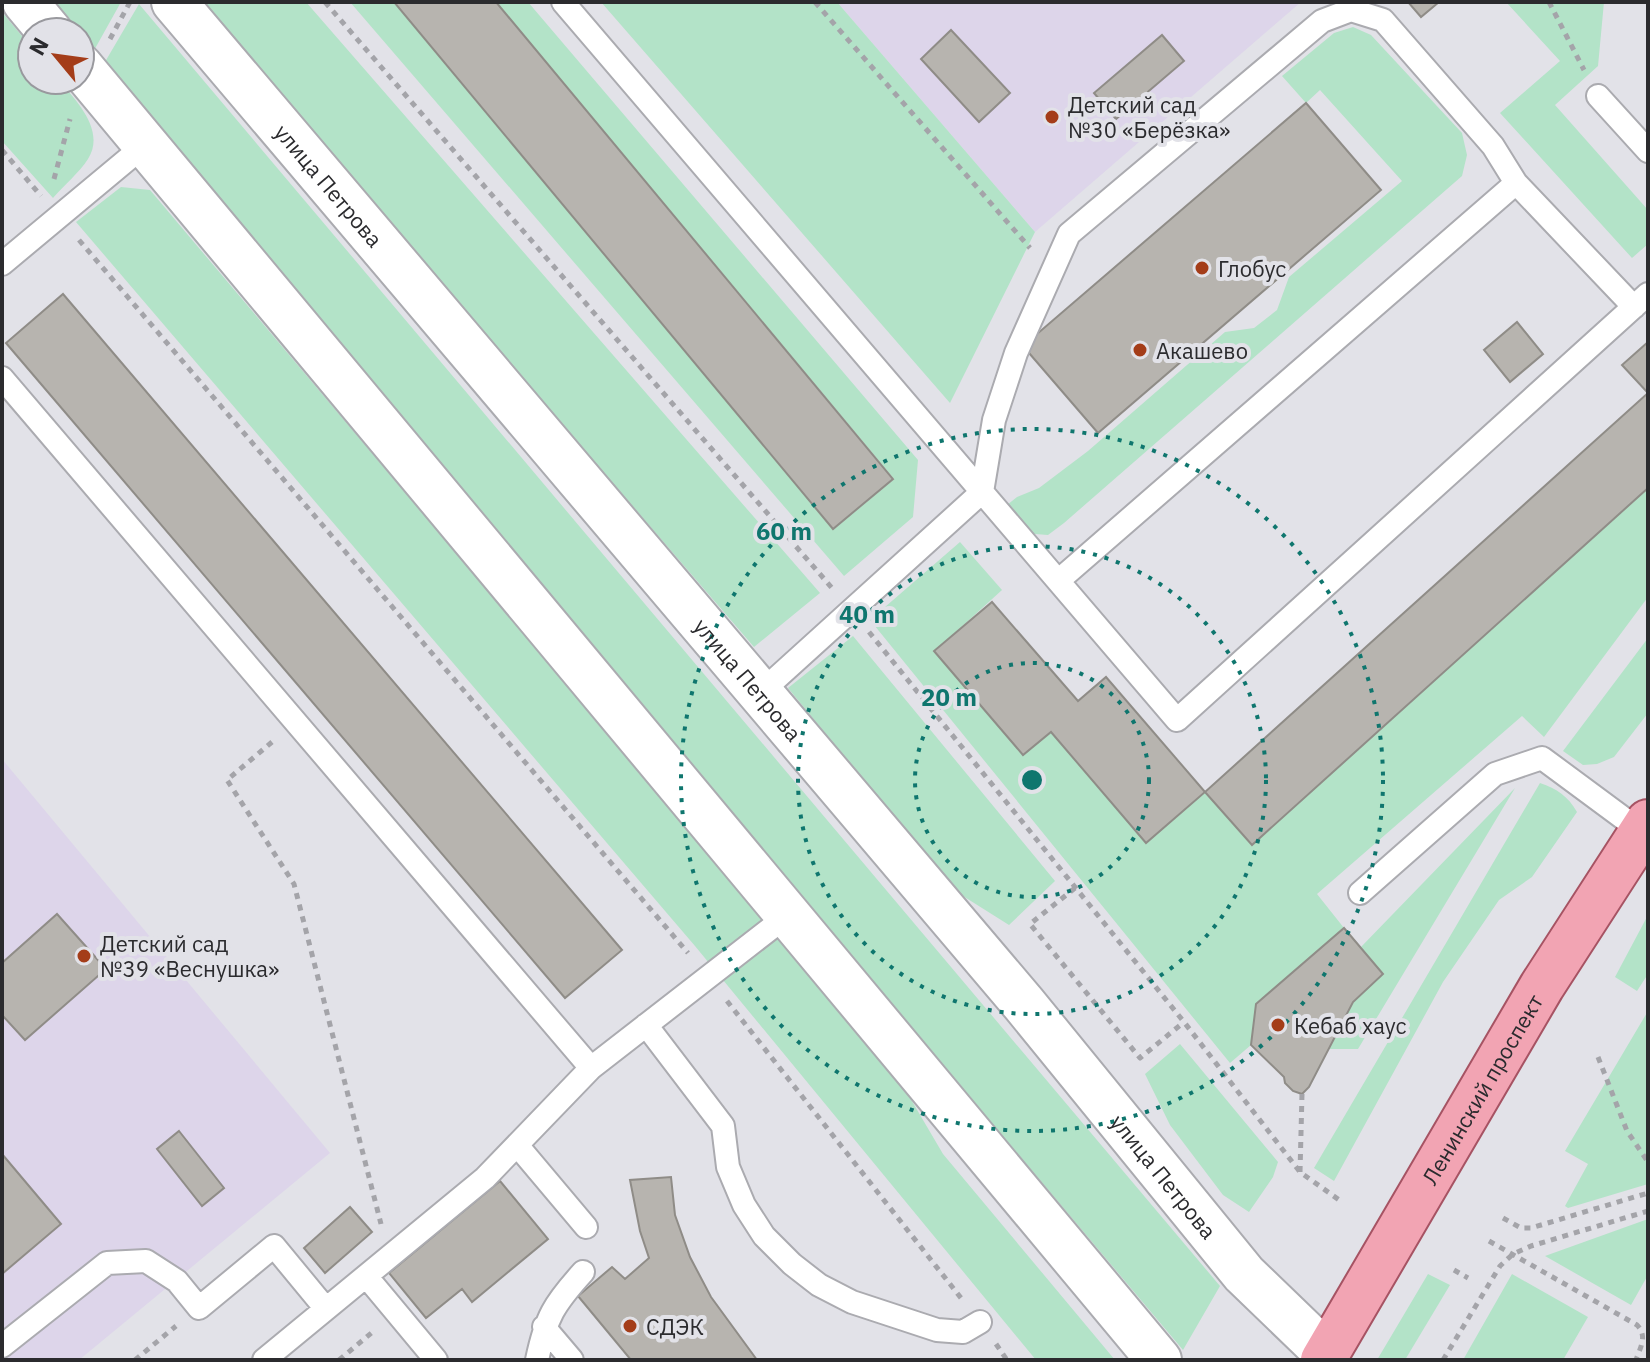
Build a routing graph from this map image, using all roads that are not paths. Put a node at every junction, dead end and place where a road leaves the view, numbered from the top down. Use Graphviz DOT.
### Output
graph roads {
  1 [pos="174,2"];
  2 [pos="563,2"];
  3 [pos="96,64"];
  4 [pos="1598,96"];
  5 [pos="146,144"];
  6 [pos="1648,151"];
  7 [pos="1516,183"];
  8 [pos="2,264"];
  9 [pos="1641,301"];
  10 [pos="2,378"];
  11 [pos="982,492"];
  12 [pos="1058,581"];
  13 [pos="760,693"];
  14 [pos="1645,827"];
  15 [pos="1360,893"];
  16 [pos="788,915"];
  17 [pos="646,1025"];
  18 [pos="591,1068"];
  19 [pos="517,1145"];
  20 [pos="586,1227"];
  21 [pos="583,1272"];
  22 [pos="366,1276"];
  23 [pos="326,1309"];
  24 [pos="980,1322"];
  25 [pos="544,1327"];
  26 [pos="2,1346"];
  27 [pos="1325,1357"];
  28 [pos="264,1360"];
  29 [pos="436,1360"];
  30 [pos="537,1360"];
  31 [pos="572,1360"];
  32 [pos="1159,1360"];
  1 -- 13 [label="main road, улица Петрова"];
  2 -- 11 [label="lane"];
  3 -- 5 [label="main road"];
  4 -- 6 [label="lane"];
  5 -- 8 [label="lane"];
  5 -- 16 [label="main road"];
  7 -- 9 [label="lane"];
  7 -- 11 [label="lane"];
  7 -- 12 [label="lane"];
  9 -- 12 [label="lane"];
  10 -- 18 [label="lane"];
  11 -- 12 [label="lane"];
  11 -- 13 [label="lane"];
  13 -- 27 [label="main road, улица Петрова"];
  14 -- 15 [label="lane"];
  14 -- 27 [label="main road, Ленинский проспект"];
  16 -- 17 [label="lane"];
  16 -- 32 [label="main road"];
  17 -- 18 [label="lane"];
  17 -- 24 [label="lane"];
  18 -- 19 [label="lane"];
  19 -- 20 [label="lane"];
  19 -- 22 [label="lane"];
  21 -- 25 [label="lane"];
  22 -- 23 [label="lane"];
  22 -- 29 [label="lane"];
  23 -- 26 [label="lane"];
  23 -- 28 [label="lane"];
  25 -- 30 [label="lane"];
  25 -- 31 [label="lane"];
}
